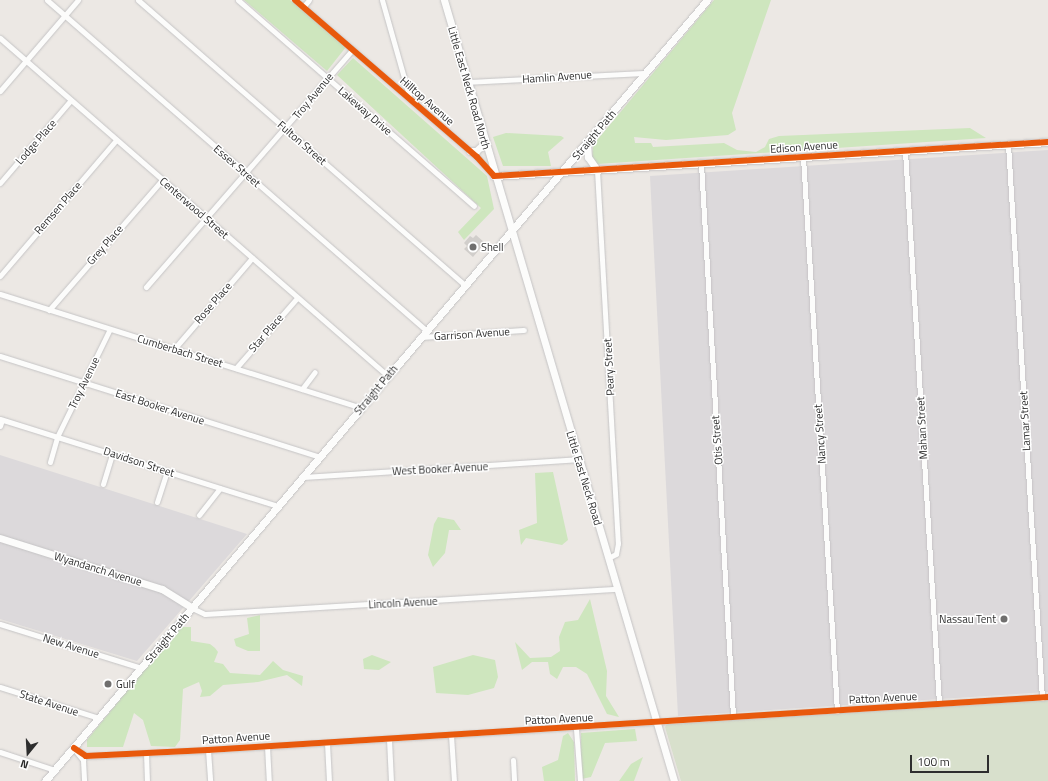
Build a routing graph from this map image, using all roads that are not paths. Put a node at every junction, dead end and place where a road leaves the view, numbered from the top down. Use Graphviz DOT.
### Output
graph roads {
  1 [pos="47,0"];
  2 [pos="78,0"];
  3 [pos="138,0"];
  4 [pos="238,0"];
  5 [pos="295,0"];
  6 [pos="309,0"];
  7 [pos="382,0"];
  8 [pos="444,0"];
  9 [pos="707,0"];
  10 [pos="303,7"];
  11 [pos="65,15"];
  12 [pos="0,38"];
  13 [pos="353,49"];
  14 [pos="26,61"];
  15 [pos="646,73"];
  16 [pos="328,79"];
  17 [pos="467,82"];
  18 [pos="0,92"];
  19 [pos="410,99"];
  20 [pos="71,100"];
  21 [pos="286,129"];
  22 [pos="116,140"];
  23 [pos="1048,142"];
  24 [pos="484,143"];
  25 [pos="587,143"];
  26 [pos="1008,144"];
  27 [pos="470,151"];
  28 [pos="906,151"];
  29 [pos="803,157"];
  30 [pos="701,164"];
  31 [pos="597,170"];
  32 [pos="561,173"];
  33 [pos="246,174"];
  34 [pos="494,176"];
  35 [pos="162,180"];
  36 [pos="0,183"];
  37 [pos="474,206"];
  38 [pos="207,219"];
  39 [pos="510,234"];
  40 [pos="252,258"];
  41 [pos="0,276"];
  42 [pos="466,286"];
  43 [pos="146,287"];
  44 [pos="0,294"];
  45 [pos="297,298"];
  46 [pos="49,310"];
  47 [pos="110,329"];
  48 [pos="524,330"];
  49 [pos="427,331"];
  50 [pos="420,338"];
  51 [pos="174,349"];
  52 [pos="0,356"];
  53 [pos="236,368"];
  54 [pos="315,372"];
  55 [pos="388,376"];
  56 [pos="84,383"];
  57 [pos="302,389"];
  58 [pos="361,408"];
  59 [pos="1,420"];
  60 [pos="0,426"];
  61 [pos="57,437"];
  62 [pos="112,454"];
  63 [pos="320,457"];
  64 [pos="578,459"];
  65 [pos="50,462"];
  66 [pos="167,472"];
  67 [pos="302,477"];
  68 [pos="103,484"];
  69 [pos="220,488"];
  70 [pos="157,502"];
  71 [pos="277,506"];
  72 [pos="199,515"];
  73 [pos="0,538"];
  74 [pos="608,558"];
  75 [pos="617,589"];
  76 [pos="192,608"];
  77 [pos="0,624"];
  78 [pos="141,668"];
  79 [pos="0,687"];
  80 [pos="1045,697"];
  81 [pos="939,704"];
  82 [pos="837,711"];
  83 [pos="733,716"];
  84 [pos="98,718"];
  85 [pos="657,722"];
  86 [pos="576,729"];
  87 [pos="451,735"];
  88 [pos="389,739"];
  89 [pos="327,743"];
  90 [pos="268,746"];
  91 [pos="74,748"];
  92 [pos="208,750"];
  93 [pos="0,752"];
  94 [pos="146,753"];
  95 [pos="512,760"];
  96 [pos="55,770"];
  97 [pos="45,781"];
  98 [pos="84,781"];
  99 [pos="147,781"];
  100 [pos="210,781"];
  101 [pos="270,781"];
  102 [pos="329,781"];
  103 [pos="391,781"];
  104 [pos="454,781"];
  105 [pos="514,781"];
  106 [pos="580,781"];
  107 [pos="674,781"];
  1 -- 11 [label="street, Essex Street"];
  2 -- 11 [label="street"];
  3 -- 21 [label="street, Fulton Street"];
  4 -- 16 [label="street, Lakeway Drive"];
  5 -- 10 [label="street, Hilltop Avenue"];
  6 -- 10 [label="street"];
  7 -- 19 [label="street"];
  8 -- 17 [label="main road, Little East Neck Road North"];
  9 -- 15 [label="main road, Straight Path"];
  10 -- 13 [label="street, Hilltop Avenue"];
  11 -- 14 [label="street"];
  11 -- 33 [label="street, Essex Street"];
  12 -- 14 [label="street, Centerwood Street"];
  13 -- 16 [label="street, Troy Avenue"];
  13 -- 19 [label="street, Hilltop Avenue"];
  14 -- 18 [label="street"];
  14 -- 20 [label="street, Centerwood Street"];
  15 -- 17 [label="street, Hamlin Avenue"];
  15 -- 25 [label="main road, Straight Path"];
  16 -- 21 [label="street, Troy Avenue"];
  16 -- 37 [label="street, Lakeway Drive"];
  17 -- 24 [label="main road, Little East Neck Road North"];
  19 -- 27 [label="street, Hilltop Avenue"];
  20 -- 22 [label="street, Centerwood Street"];
  20 -- 36 [label="street, Lodge Place"];
  21 -- 33 [label="street, Troy Avenue"];
  21 -- 42 [label="street, Fulton Street"];
  22 -- 35 [label="street, Centerwood Street"];
  22 -- 41 [label="street, Remsen Place"];
  23 -- 26 [label="main road, Edison Avenue"];
  24 -- 27 [label="main road"];
  24 -- 34 [label="main road, Little East Neck Road North"];
  25 -- 31 [label="main road"];
  25 -- 32 [label="main road, Straight Path"];
  26 -- 28 [label="main road, Edison Avenue"];
  26 -- 80 [label="street, Lamar Street"];
  27 -- 34 [label="street, Hilltop Avenue"];
  28 -- 29 [label="main road, Edison Avenue"];
  28 -- 81 [label="street, Mahan Street"];
  29 -- 30 [label="main road, Edison Avenue"];
  29 -- 82 [label="street, Nancy Street"];
  30 -- 31 [label="main road, Edison Avenue"];
  30 -- 83 [label="street, Otis Street"];
  31 -- 32 [label="main road, Edison Avenue"];
  31 -- 74 [label="street, Peary Street"];
  32 -- 34 [label="main road"];
  32 -- 39 [label="main road, Straight Path"];
  33 -- 38 [label="street, Troy Avenue"];
  33 -- 49 [label="street, Essex Street"];
  34 -- 39 [label="main road, Little East Neck Road"];
  35 -- 38 [label="street, Centerwood Street"];
  35 -- 46 [label="street, Grey Place"];
  38 -- 40 [label="street, Centerwood Street"];
  38 -- 43 [label="street, Troy Avenue"];
  39 -- 42 [label="main road, Straight Path"];
  39 -- 64 [label="main road, Little East Neck Road"];
  40 -- 45 [label="street, Centerwood Street"];
  40 -- 51 [label="street, Rose Place"];
  42 -- 49 [label="main road, Straight Path"];
  44 -- 46 [label="street, Cumberbach Street"];
  45 -- 53 [label="street, Star Place"];
  45 -- 55 [label="street, Centerwood Street"];
  46 -- 47 [label="street, Cumberbach Street"];
  47 -- 51 [label="street, Cumberbach Street"];
  47 -- 56 [label="street, Troy Avenue"];
  48 -- 50 [label="street, Garrison Avenue"];
  49 -- 50 [label="main road, Straight Path"];
  50 -- 55 [label="main road, Straight Path"];
  51 -- 53 [label="street, Cumberbach Street"];
  52 -- 56 [label="street, East Booker Avenue"];
  53 -- 57 [label="street, Cumberbach Street"];
  54 -- 57 [label="street"];
  55 -- 58 [label="main road, Straight Path"];
  56 -- 61 [label="street, Troy Avenue"];
  56 -- 63 [label="street, East Booker Avenue"];
  57 -- 58 [label="street, Cumberbach Street"];
  58 -- 63 [label="main road, Straight Path"];
  59 -- 60 [label="street"];
  59 -- 61 [label="street, Davidson Street"];
  61 -- 62 [label="street, Davidson Street"];
  61 -- 65 [label="street, Troy Avenue"];
  62 -- 66 [label="street, Davidson Street"];
  62 -- 68 [label="street"];
  63 -- 67 [label="main road, Straight Path"];
  64 -- 67 [label="street, West Booker Avenue"];
  64 -- 74 [label="main road, Little East Neck Road"];
  66 -- 69 [label="street, Davidson Street"];
  66 -- 70 [label="street"];
  67 -- 71 [label="main road, Straight Path"];
  69 -- 71 [label="street, Davidson Street"];
  69 -- 72 [label="street"];
  71 -- 76 [label="main road, Straight Path"];
  73 -- 76 [label="main road, Wyandanch Avenue"];
  74 -- 75 [label="main road, Little East Neck Road"];
  75 -- 76 [label="street, Lincoln Avenue"];
  75 -- 85 [label="main road, Little East Neck Road"];
  76 -- 78 [label="main road, Straight Path"];
  77 -- 78 [label="street, New Avenue"];
  78 -- 84 [label="main road, Straight Path"];
  79 -- 84 [label="street, State Avenue"];
  80 -- 81 [label="street, Patton Avenue"];
  81 -- 82 [label="street, Patton Avenue"];
  82 -- 83 [label="street, Patton Avenue"];
  83 -- 85 [label="street, Patton Avenue"];
  84 -- 91 [label="main road, Straight Path"];
  85 -- 86 [label="street, Patton Avenue"];
  85 -- 107 [label="main road, Little East Neck Road"];
  86 -- 87 [label="street, Patton Avenue"];
  86 -- 106 [label="street"];
  87 -- 88 [label="street, Patton Avenue"];
  87 -- 104 [label="street"];
  88 -- 89 [label="street, Patton Avenue"];
  88 -- 103 [label="street"];
  89 -- 90 [label="street, Patton Avenue"];
  89 -- 102 [label="street"];
  90 -- 92 [label="street, Patton Avenue"];
  90 -- 101 [label="street"];
  91 -- 94 [label="street, Patton Avenue"];
  91 -- 96 [label="main road, Straight Path"];
  91 -- 98 [label="street"];
  92 -- 94 [label="street, Patton Avenue"];
  92 -- 100 [label="street"];
  93 -- 96 [label="street"];
  94 -- 99 [label="street"];
  95 -- 105 [label="street"];
  96 -- 97 [label="main road, Straight Path"];
}
